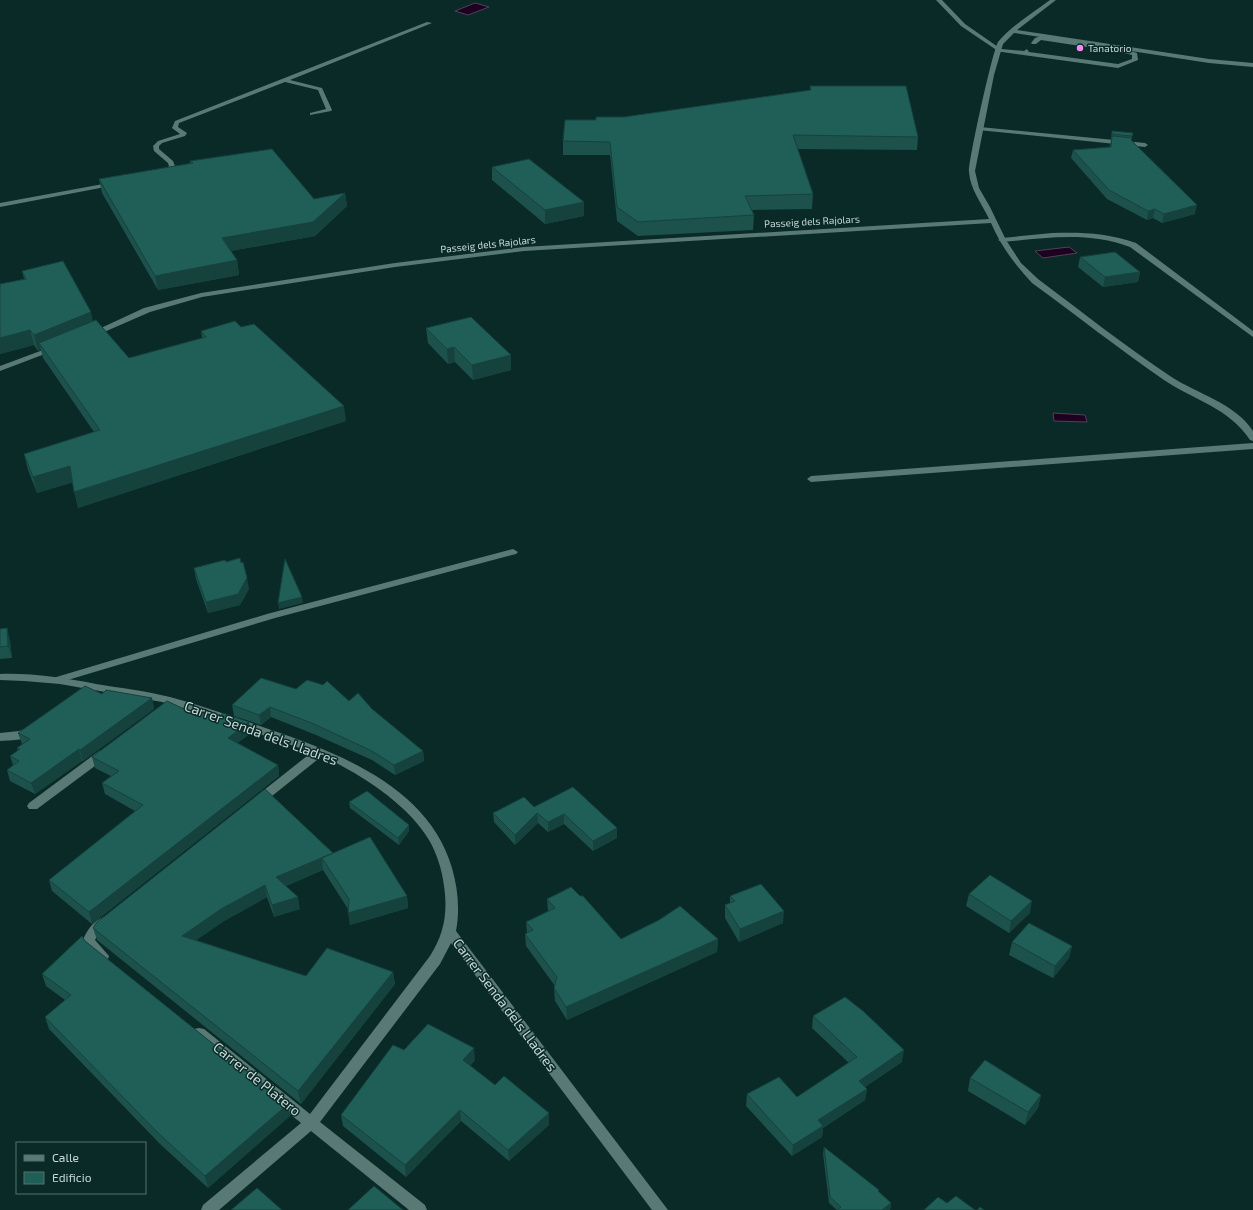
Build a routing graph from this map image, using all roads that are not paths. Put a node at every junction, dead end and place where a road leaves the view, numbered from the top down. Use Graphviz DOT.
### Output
graph roads {
  1 [pos="939,0"];
  2 [pos="1052,0"];
  3 [pos="429,23"];
  4 [pos="1012,31"];
  5 [pos="1034,43"];
  6 [pos="998,49"];
  7 [pos="1253,65"];
  8 [pos="285,80"];
  9 [pos="312,114"];
  10 [pos="980,129"];
  11 [pos="1145,145"];
  12 [pos="153,177"];
  13 [pos="122,182"];
  14 [pos="0,205"];
  15 [pos="994,221"];
  16 [pos="1002,240"];
  17 [pos="1253,335"];
  18 [pos="87,336"];
  19 [pos="60,347"];
  20 [pos="0,369"];
  21 [pos="1253,438"];
  22 [pos="1253,446"];
  23 [pos="811,479"];
  24 [pos="513,552"];
  25 [pos="0,677"];
  26 [pos="57,680"];
  27 [pos="88,685"];
  28 [pos="76,695"];
  29 [pos="173,702"];
  30 [pos="160,711"];
  31 [pos="41,723"];
  32 [pos="0,737"];
  33 [pos="109,749"];
  34 [pos="320,752"];
  35 [pos="33,806"];
  36 [pos="246,810"];
  37 [pos="112,916"];
  38 [pos="450,933"];
  39 [pos="112,963"];
  40 [pos="187,1023"];
  41 [pos="311,1123"];
  42 [pos="208,1210"];
  43 [pos="420,1210"];
  44 [pos="661,1210"];
  1 -- 6 [label="street"];
  2 -- 4 [label="street"];
  3 -- 8 [label="street"];
  4 -- 6 [label="street"];
  4 -- 7 [label="street"];
  5 -- 6 [label="street"];
  6 -- 10 [label="street"];
  8 -- 9 [label="street"];
  8 -- 12 [label="street"];
  10 -- 11 [label="street"];
  10 -- 15 [label="street"];
  13 -- 14 [label="street"];
  15 -- 16 [label="street"];
  15 -- 18 [label="street, Passeig dels Rajolars"];
  16 -- 17 [label="street"];
  16 -- 21 [label="street"];
  19 -- 20 [label="street"];
  22 -- 23 [label="street"];
  24 -- 26 [label="street"];
  25 -- 26 [label="street, Carrer Senda dels Lladres"];
  26 -- 27 [label="street, Carrer Senda dels Lladres"];
  27 -- 28 [label="street"];
  27 -- 29 [label="street, Carrer Senda dels Lladres"];
  29 -- 30 [label="street"];
  29 -- 34 [label="street, Carrer Senda dels Lladres"];
  31 -- 32 [label="street"];
  33 -- 35 [label="street"];
  34 -- 36 [label="street"];
  34 -- 38 [label="street, Carrer Senda dels Lladres"];
  37 -- 39 [label="street"];
  38 -- 41 [label="street"];
  38 -- 44 [label="street, Carrer Senda dels Lladres"];
  40 -- 41 [label="street, Carrer de Platero"];
  41 -- 42 [label="street"];
  41 -- 43 [label="street, Carrer de Platero"];
}
